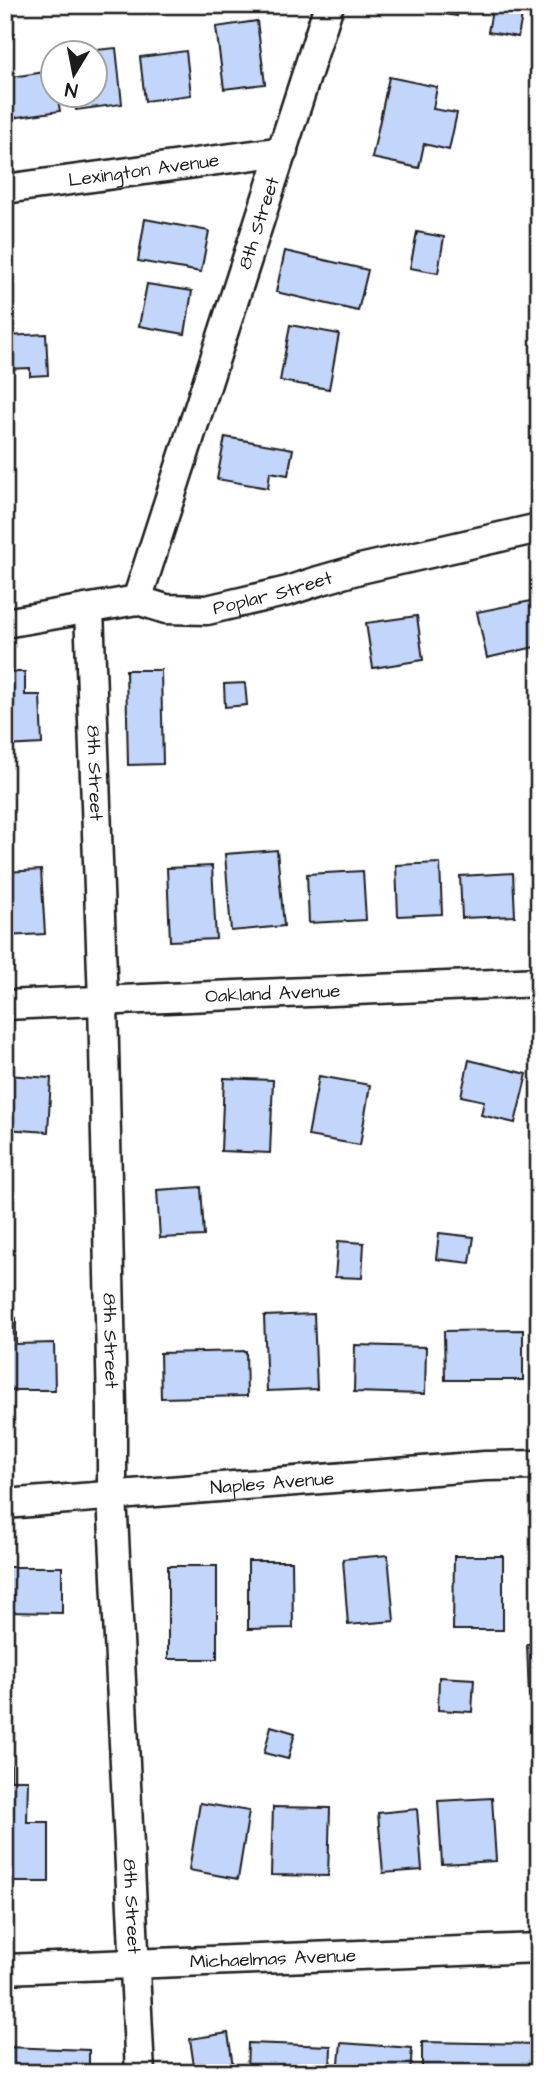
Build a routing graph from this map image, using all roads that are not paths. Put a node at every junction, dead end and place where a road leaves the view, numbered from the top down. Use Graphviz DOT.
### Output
graph roads {
  1 [pos="329,5"];
  2 [pos="283,151"];
  3 [pos="5,189"];
  4 [pos="539,528"];
  5 [pos="137,600"];
  6 [pos="89,609"];
  7 [pos="5,622"];
  8 [pos="539,982"];
  9 [pos="103,1001"];
  10 [pos="5,1005"];
  11 [pos="539,1465"];
  12 [pos="112,1495"];
  13 [pos="5,1504"];
  14 [pos="539,1948"];
  15 [pos="135,1964"];
  16 [pos="5,1969"];
  17 [pos="140,2073"];
  1 -- 2 [label="street, 8th Street"];
  2 -- 3 [label="street, Lexington Avenue"];
  2 -- 5 [label="street, 8th Street"];
  4 -- 5 [label="street, Poplar Street"];
  5 -- 6 [label="street, Poplar Street"];
  6 -- 7 [label="street, Poplar Street"];
  6 -- 9 [label="street, 8th Street"];
  8 -- 9 [label="street, Oakland Avenue"];
  9 -- 10 [label="street, Oakland Avenue"];
  9 -- 12 [label="street, 8th Street"];
  11 -- 12 [label="street, Naples Avenue"];
  12 -- 13 [label="street, Naples Avenue"];
  12 -- 15 [label="street, 8th Street"];
  14 -- 15 [label="street, Michaelmas Avenue"];
  15 -- 16 [label="street, Michaelmas Avenue"];
  15 -- 17 [label="street, 8th Street"];
}
